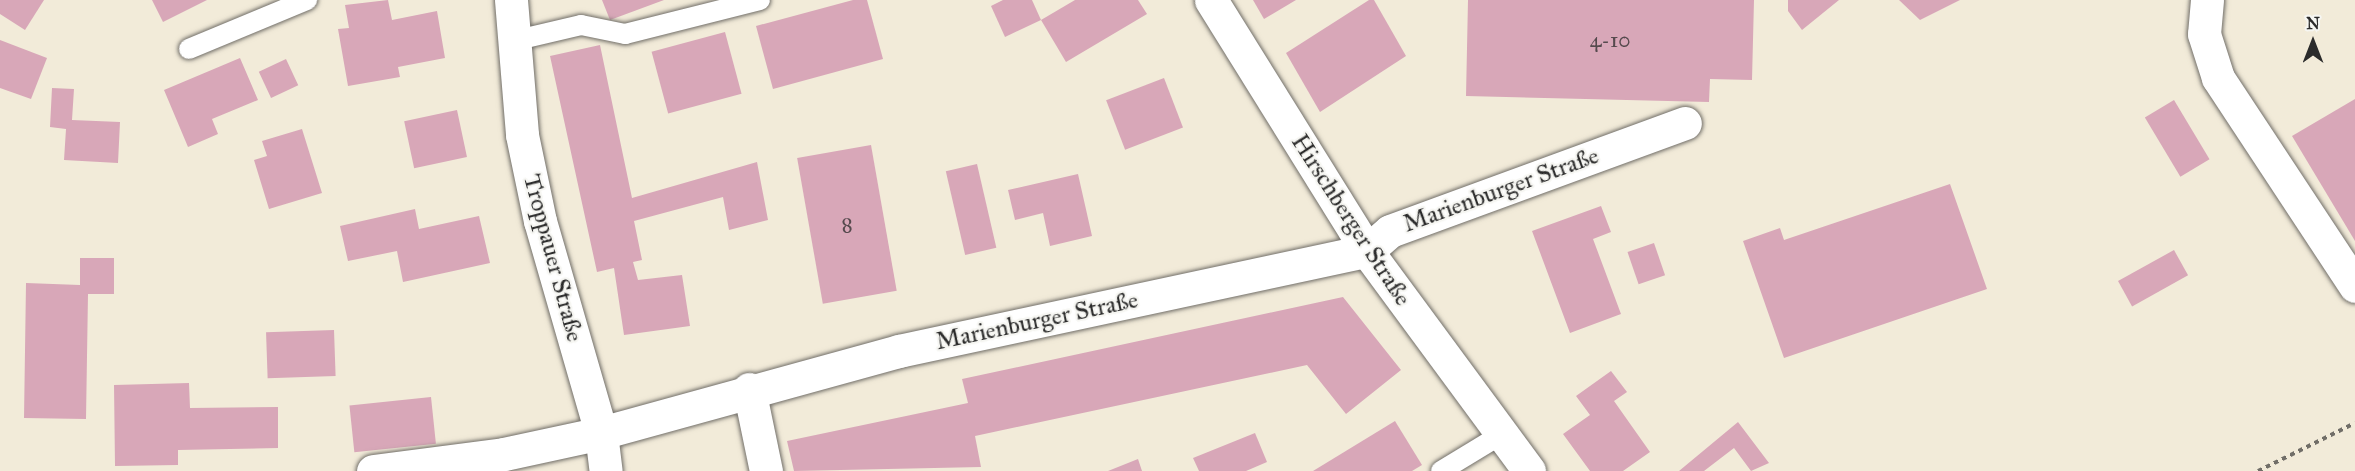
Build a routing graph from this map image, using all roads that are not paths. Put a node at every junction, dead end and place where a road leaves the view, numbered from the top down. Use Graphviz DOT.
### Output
graph roads {
  1 [pos="307,0"];
  2 [pos="511,0"];
  3 [pos="760,0"];
  4 [pos="1211,0"];
  5 [pos="2207,0"];
  6 [pos="513,41"];
  7 [pos="189,49"];
  8 [pos="1685,123"];
  9 [pos="1367,251"];
  10 [pos="2355,286"];
  11 [pos="749,389"];
  12 [pos="601,433"];
  13 [pos="1502,434"];
  14 [pos="373,471"];
  15 [pos="606,471"];
  16 [pos="766,471"];
  17 [pos="1441,471"];
  18 [pos="1529,471"];
  1 -- 7 [label="lane"];
  2 -- 6 [label="street, Troppauer Straße"];
  3 -- 6 [label="lane"];
  4 -- 9 [label="street, Hirschberger Straße"];
  5 -- 10 [label="street"];
  6 -- 12 [label="street, Troppauer Straße"];
  8 -- 9 [label="street, Marienburger Straße"];
  9 -- 11 [label="street, Marienburger Straße"];
  9 -- 13 [label="street, Hirschberger Straße"];
  11 -- 12 [label="street, Marienburger Straße"];
  11 -- 16 [label="street"];
  12 -- 14 [label="street, Marienburger Straße"];
  12 -- 15 [label="street, Troppauer Straße"];
  13 -- 17 [label="lane"];
  13 -- 18 [label="street, Hirschberger Straße"];
}
